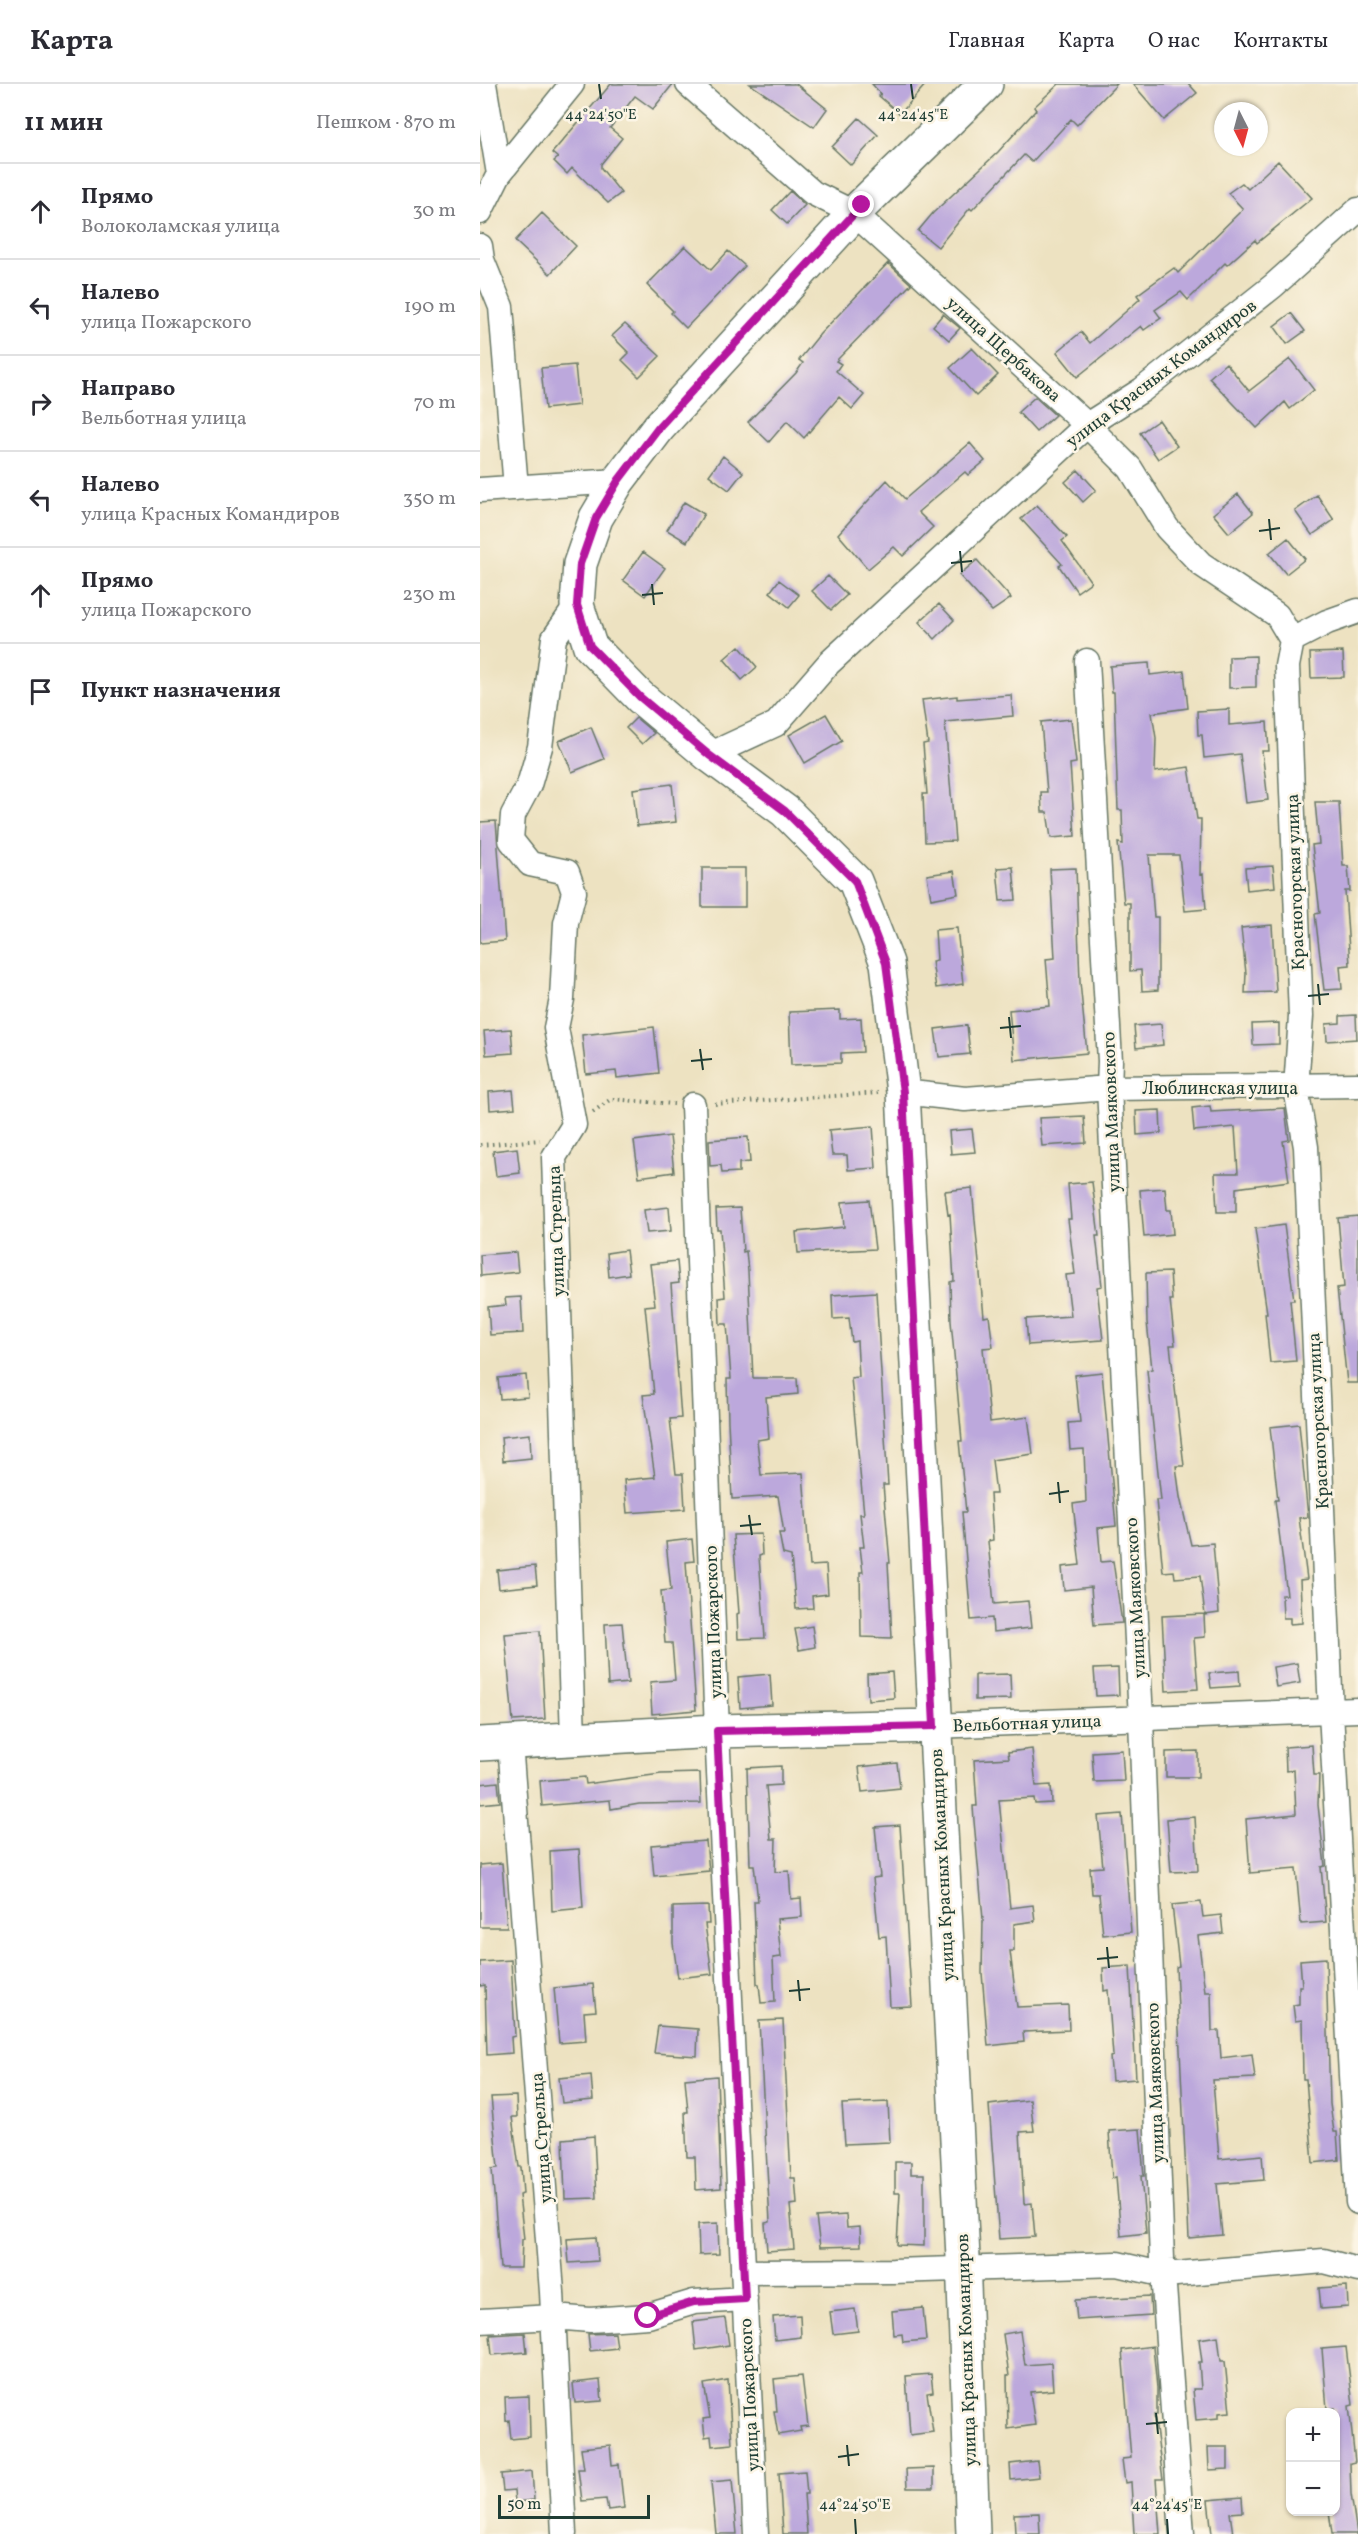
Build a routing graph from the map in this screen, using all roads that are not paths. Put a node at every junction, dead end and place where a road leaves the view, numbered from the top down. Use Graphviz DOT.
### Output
graph roads {
  1 [pos="484,84"];
  2 [pos="572,84"];
  3 [pos="688,84"];
  4 [pos="986,84"];
  5 [pos="499,174"];
  6 [pos="1358,210"];
  7 [pos="480,212"];
  8 [pos="855,213"];
  9 [pos="480,246"];
  10 [pos="1087,425"];
  11 [pos="618,481"];
  12 [pos="516,488"];
  13 [pos="480,490"];
  14 [pos="577,605"];
  15 [pos="1358,611"];
  16 [pos="1292,640"];
  17 [pos="1087,662"];
  18 [pos="709,755"];
  19 [pos="1358,1085"];
  20 [pos="1109,1088"];
  21 [pos="1296,1088"];
  22 [pos="903,1092"];
  23 [pos="693,1105"];
  24 [pos="1358,1710"];
  25 [pos="1330,1712"];
  26 [pos="1141,1719"];
  27 [pos="934,1726"];
  28 [pos="717,1731"];
  29 [pos="573,1738"];
  30 [pos="495,1743"];
  31 [pos="1358,2202"];
  32 [pos="963,2268"];
  33 [pos="1358,2270"];
  34 [pos="743,2272"];
  35 [pos="1165,2275"];
  36 [pos="745,2299"];
  37 [pos="554,2317"];
  38 [pos="480,2321"];
  39 [pos="564,2534"];
  40 [pos="756,2534"];
  41 [pos="973,2534"];
  42 [pos="1182,2534"];
  1 -- 5 [label="street"];
  2 -- 5 [label="street"];
  3 -- 8 [label="street, улица Щербакова"];
  4 -- 8 [label="street"];
  5 -- 7 [label="street"];
  6 -- 10 [label="street, улица Красных Командиров"];
  8 -- 10 [label="street, улица Щербакова"];
  8 -- 11 [label="street"];
  9 -- 12 [label="street"];
  10 -- 16 [label="street, улица Щербакова"];
  10 -- 18 [label="street, улица Красных Командиров"];
  11 -- 12 [label="street"];
  11 -- 14 [label="street"];
  12 -- 13 [label="street"];
  14 -- 18 [label="street"];
  14 -- 29 [label="street, улица Стрельца"];
  15 -- 16 [label="street"];
  16 -- 21 [label="street, Красногорская улица"];
  17 -- 20 [label="street, улица Маяковского"];
  18 -- 22 [label="street, улица Красных Командиров"];
  19 -- 21 [label="street, Люблинская улица"];
  20 -- 21 [label="street, Люблинская улица"];
  20 -- 22 [label="street, Люблинская улица"];
  20 -- 26 [label="street, улица Маяковского"];
  21 -- 25 [label="street, Красногорская улица"];
  22 -- 27 [label="street, улица Красных Командиров"];
  23 -- 28 [label="street, улица Пожарского"];
  24 -- 25 [label="street, Вельботная улица"];
  25 -- 26 [label="street, Вельботная улица"];
  25 -- 31 [label="street, Красногорская улица"];
  26 -- 27 [label="street, Вельботная улица"];
  26 -- 35 [label="street, улица Маяковского"];
  27 -- 28 [label="street, Вельботная улица"];
  27 -- 32 [label="street, улица Красных Командиров"];
  28 -- 29 [label="street, Вельботная улица"];
  28 -- 34 [label="street, улица Пожарского"];
  29 -- 30 [label="street, Вельботная улица"];
  30 -- 37 [label="street, улица Стрельца"];
  32 -- 34 [label="street"];
  32 -- 35 [label="street"];
  32 -- 41 [label="street, улица Красных Командиров"];
  33 -- 35 [label="street"];
  34 -- 36 [label="street, улица Пожарского"];
  35 -- 42 [label="street, улица Маяковского"];
  36 -- 37 [label="street"];
  36 -- 40 [label="street, улица Пожарского"];
  37 -- 38 [label="street"];
  37 -- 39 [label="street, улица Стрельца"];
}
